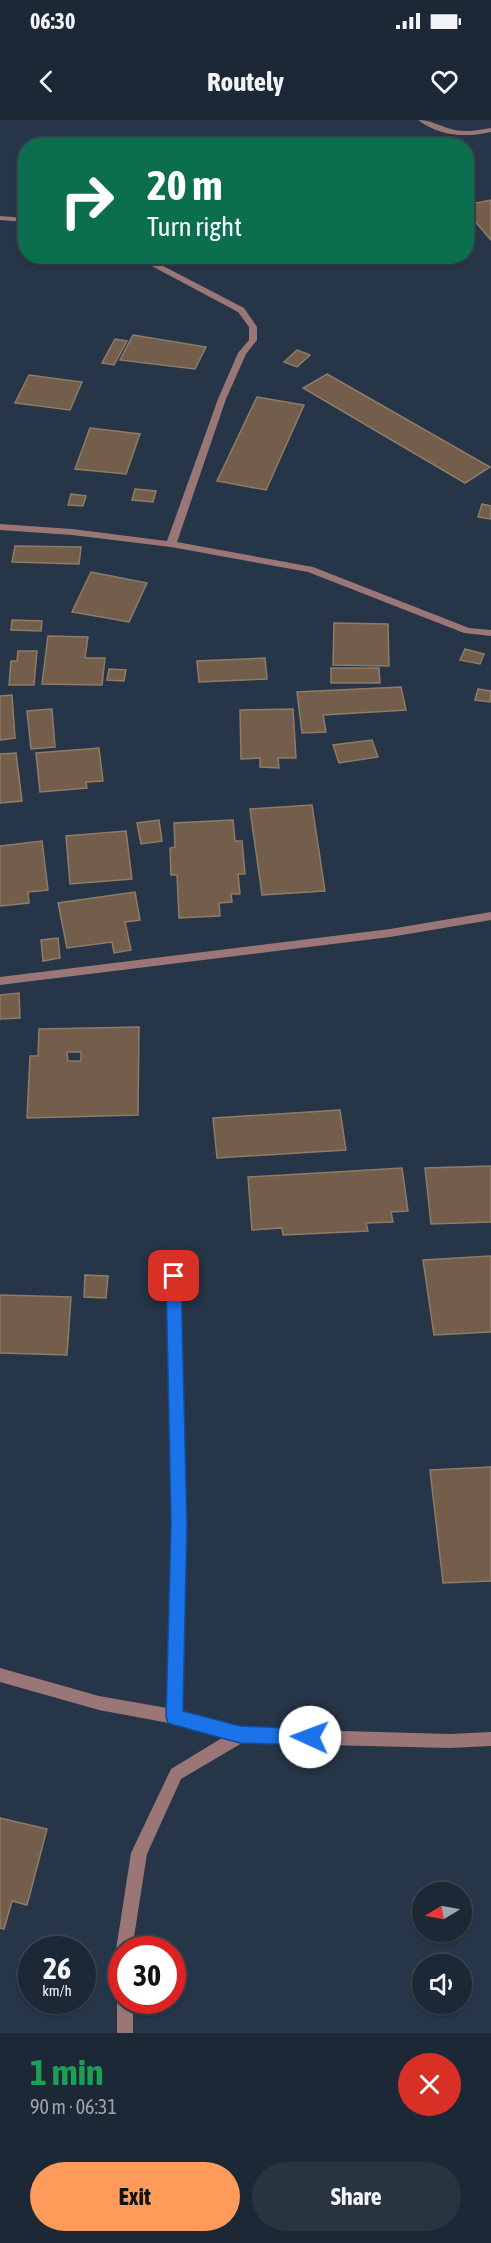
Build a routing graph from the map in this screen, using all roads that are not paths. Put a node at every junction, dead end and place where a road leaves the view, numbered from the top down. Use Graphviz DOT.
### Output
graph roads {
  1 [pos="422,120"];
  2 [pos="491,130"];
  3 [pos="0,218"];
  4 [pos="18,219"];
  5 [pos="152,264"];
  6 [pos="0,527"];
  7 [pos="171,544"];
  8 [pos="491,633"];
  9 [pos="491,916"];
  10 [pos="0,981"];
  11 [pos="174,1276"];
  12 [pos="0,1675"];
  13 [pos="174,1717"];
  14 [pos="240,1735"];
  15 [pos="491,1739"];
  16 [pos="126,1936"];
  17 [pos="124,2014"];
  18 [pos="125,2033"];
  1 -- 2 [label="street"];
  3 -- 4 [label="street"];
  5 -- 7 [label="street"];
  6 -- 7 [label="street"];
  7 -- 8 [label="street"];
  9 -- 10 [label="street"];
  11 -- 13 [label="street"];
  12 -- 13 [label="street"];
  13 -- 14 [label="street"];
  14 -- 15 [label="street"];
  14 -- 16 [label="street"];
  17 -- 18 [label="street"];
}
